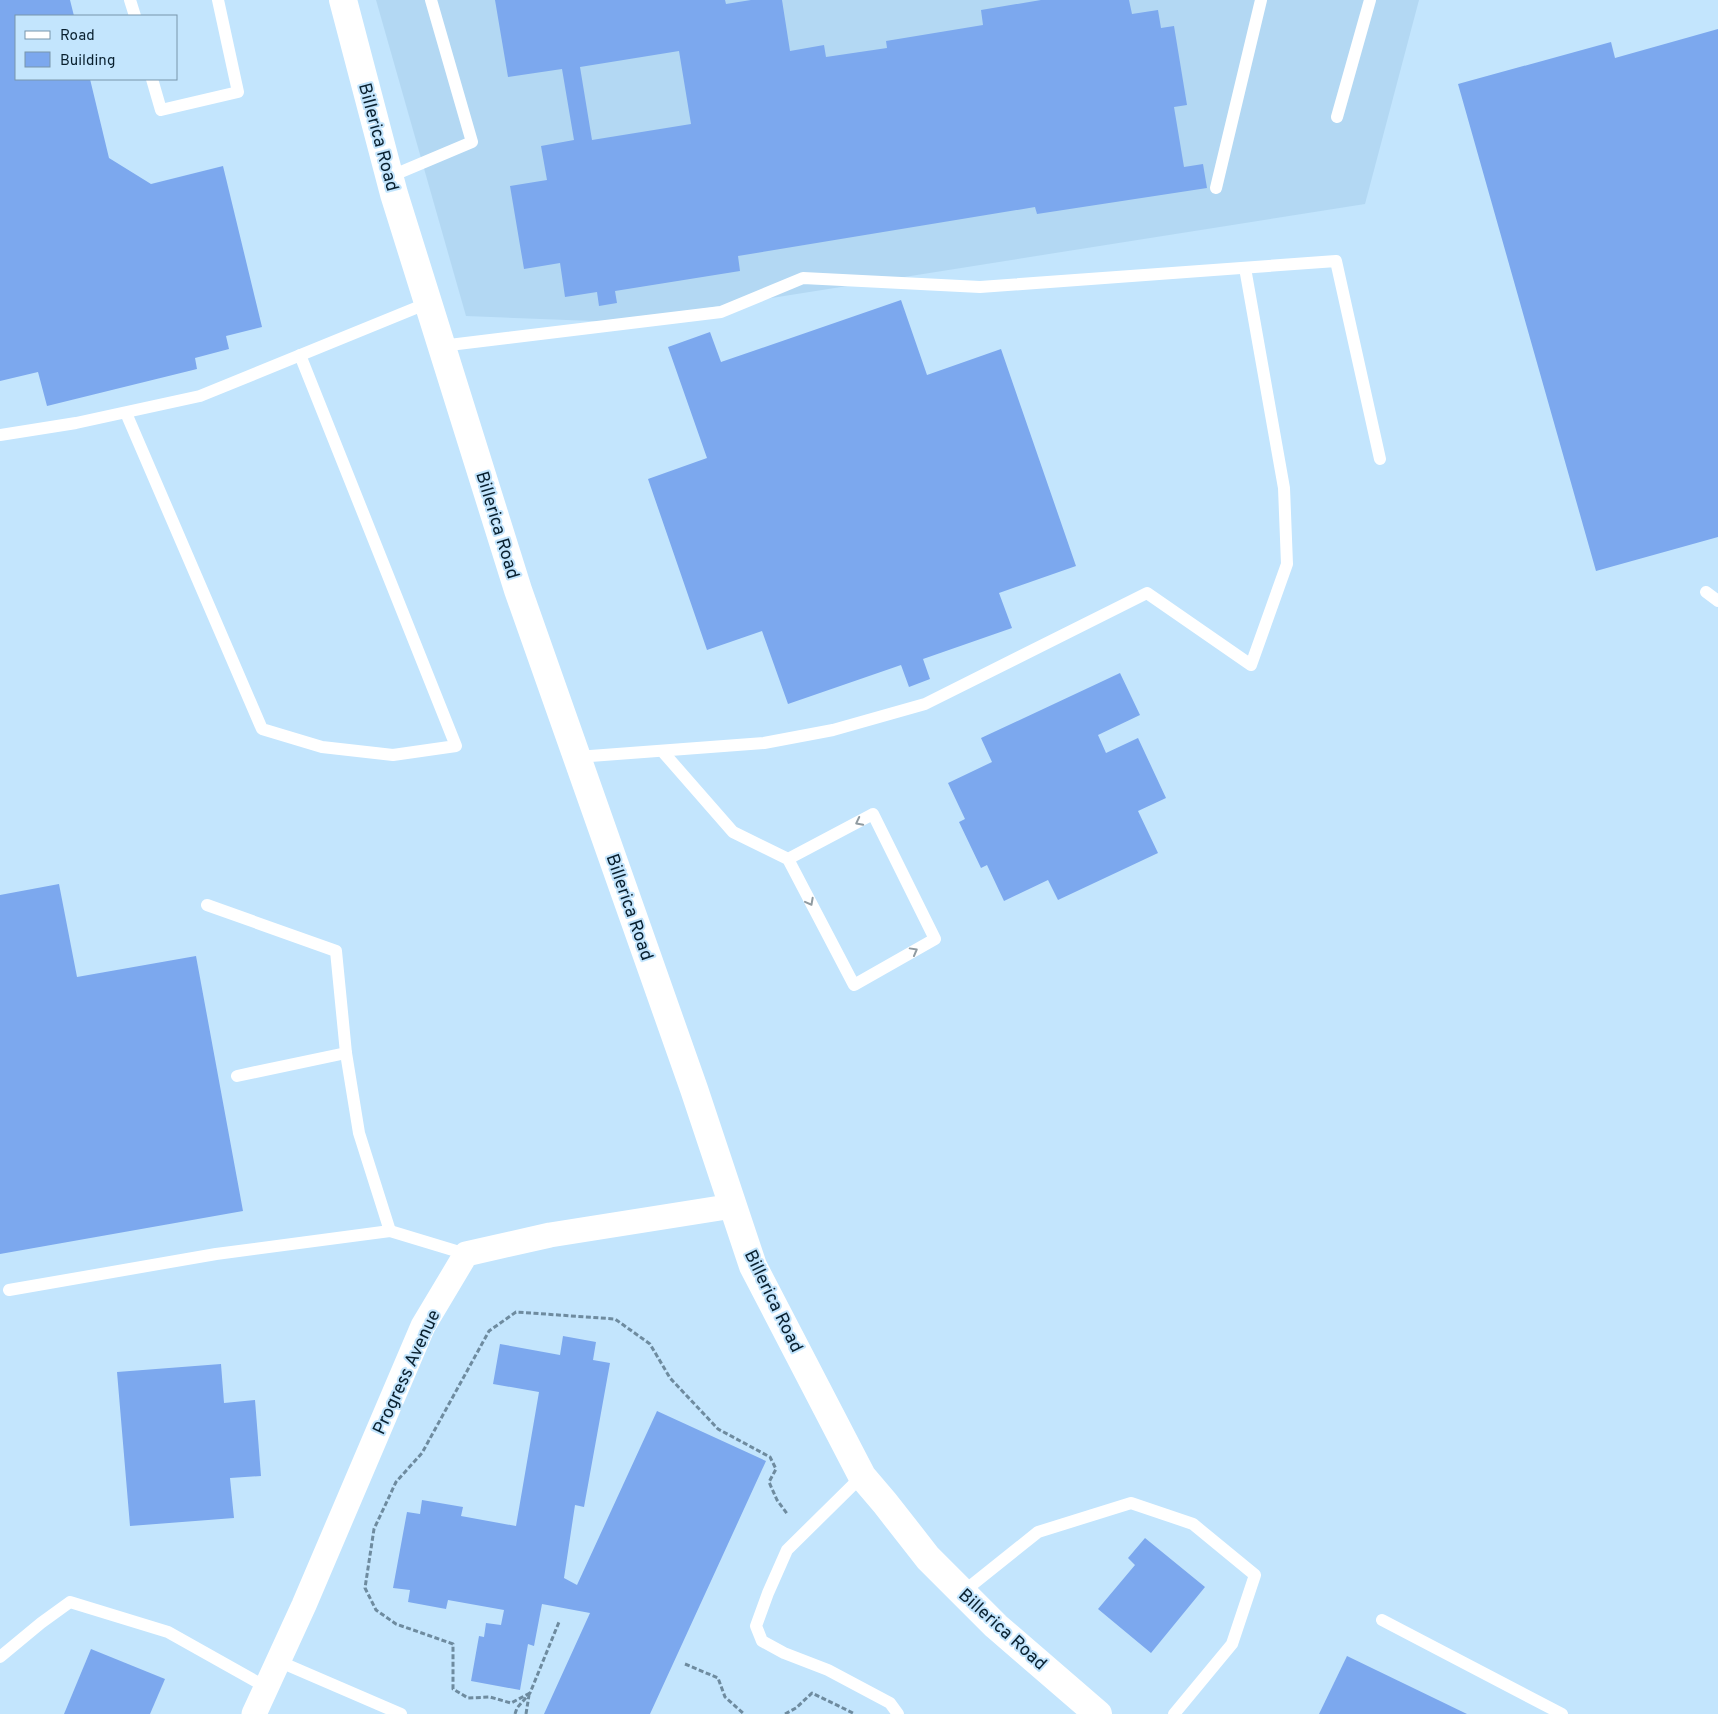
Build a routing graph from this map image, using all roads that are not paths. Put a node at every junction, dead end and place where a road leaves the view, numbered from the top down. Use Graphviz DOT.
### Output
graph roads {
  1 [pos="130,0"];
  2 [pos="218,0"];
  3 [pos="343,0"];
  4 [pos="431,0"];
  5 [pos="1261,0"];
  6 [pos="1370,0"];
  7 [pos="135,15"];
  8 [pos="152,80"];
  9 [pos="1338,117"];
  10 [pos="389,177"];
  11 [pos="1216,188"];
  12 [pos="1245,268"];
  13 [pos="428,303"];
  14 [pos="441,346"];
  15 [pos="300,355"];
  16 [pos="126,413"];
  17 [pos="0,435"];
  18 [pos="1380,459"];
  19 [pos="1718,589"];
  20 [pos="1718,601"];
  21 [pos="663,752"];
  22 [pos="577,757"];
  23 [pos="788,859"];
  24 [pos="207,905"];
  25 [pos="346,1053"];
  26 [pos="237,1076"];
  27 [pos="733,1206"];
  28 [pos="390,1231"];
  29 [pos="466,1254"];
  30 [pos="9,1290"];
  31 [pos="862,1476"];
  32 [pos="962,1592"];
  33 [pos="1382,1620"];
  34 [pos="0,1657"];
  35 [pos="278,1661"];
  36 [pos="266,1687"];
  37 [pos="254,1714"];
  38 [pos="401,1714"];
  39 [pos="898,1714"];
  40 [pos="1098,1714"];
  41 [pos="1174,1714"];
  42 [pos="1560,1714"];
  1 -- 7 [label="lane"];
  2 -- 8 [label="lane"];
  3 -- 10 [label="main road, Billerica Road"];
  4 -- 10 [label="lane"];
  5 -- 11 [label="lane"];
  6 -- 9 [label="lane"];
  10 -- 13 [label="main road, Billerica Road"];
  12 -- 14 [label="lane"];
  12 -- 18 [label="lane"];
  12 -- 21 [label="lane"];
  13 -- 14 [label="main road, Billerica Road"];
  13 -- 15 [label="lane"];
  14 -- 22 [label="main road, Billerica Road"];
  15 -- 16 [label="lane"];
  15 -- 16 [label="lane"];
  16 -- 17 [label="lane"];
  19 -- 20 [label="lane"];
  21 -- 22 [label="lane"];
  21 -- 23 [label="lane"];
  22 -- 27 [label="main road, Billerica Road"];
  23 -- 23 [label="lane, one-way"];
  24 -- 25 [label="lane"];
  25 -- 26 [label="lane"];
  25 -- 28 [label="lane"];
  27 -- 29 [label="street"];
  27 -- 31 [label="main road, Billerica Road"];
  28 -- 29 [label="lane"];
  28 -- 30 [label="lane"];
  29 -- 35 [label="street, Progress Avenue"];
  31 -- 32 [label="main road, Billerica Road"];
  31 -- 39 [label="lane"];
  32 -- 40 [label="main road, Billerica Road"];
  32 -- 41 [label="lane"];
  33 -- 42 [label="lane"];
  34 -- 36 [label="lane"];
  35 -- 36 [label="street, Progress Avenue"];
  35 -- 38 [label="lane"];
  36 -- 37 [label="street, Progress Avenue"];
}
